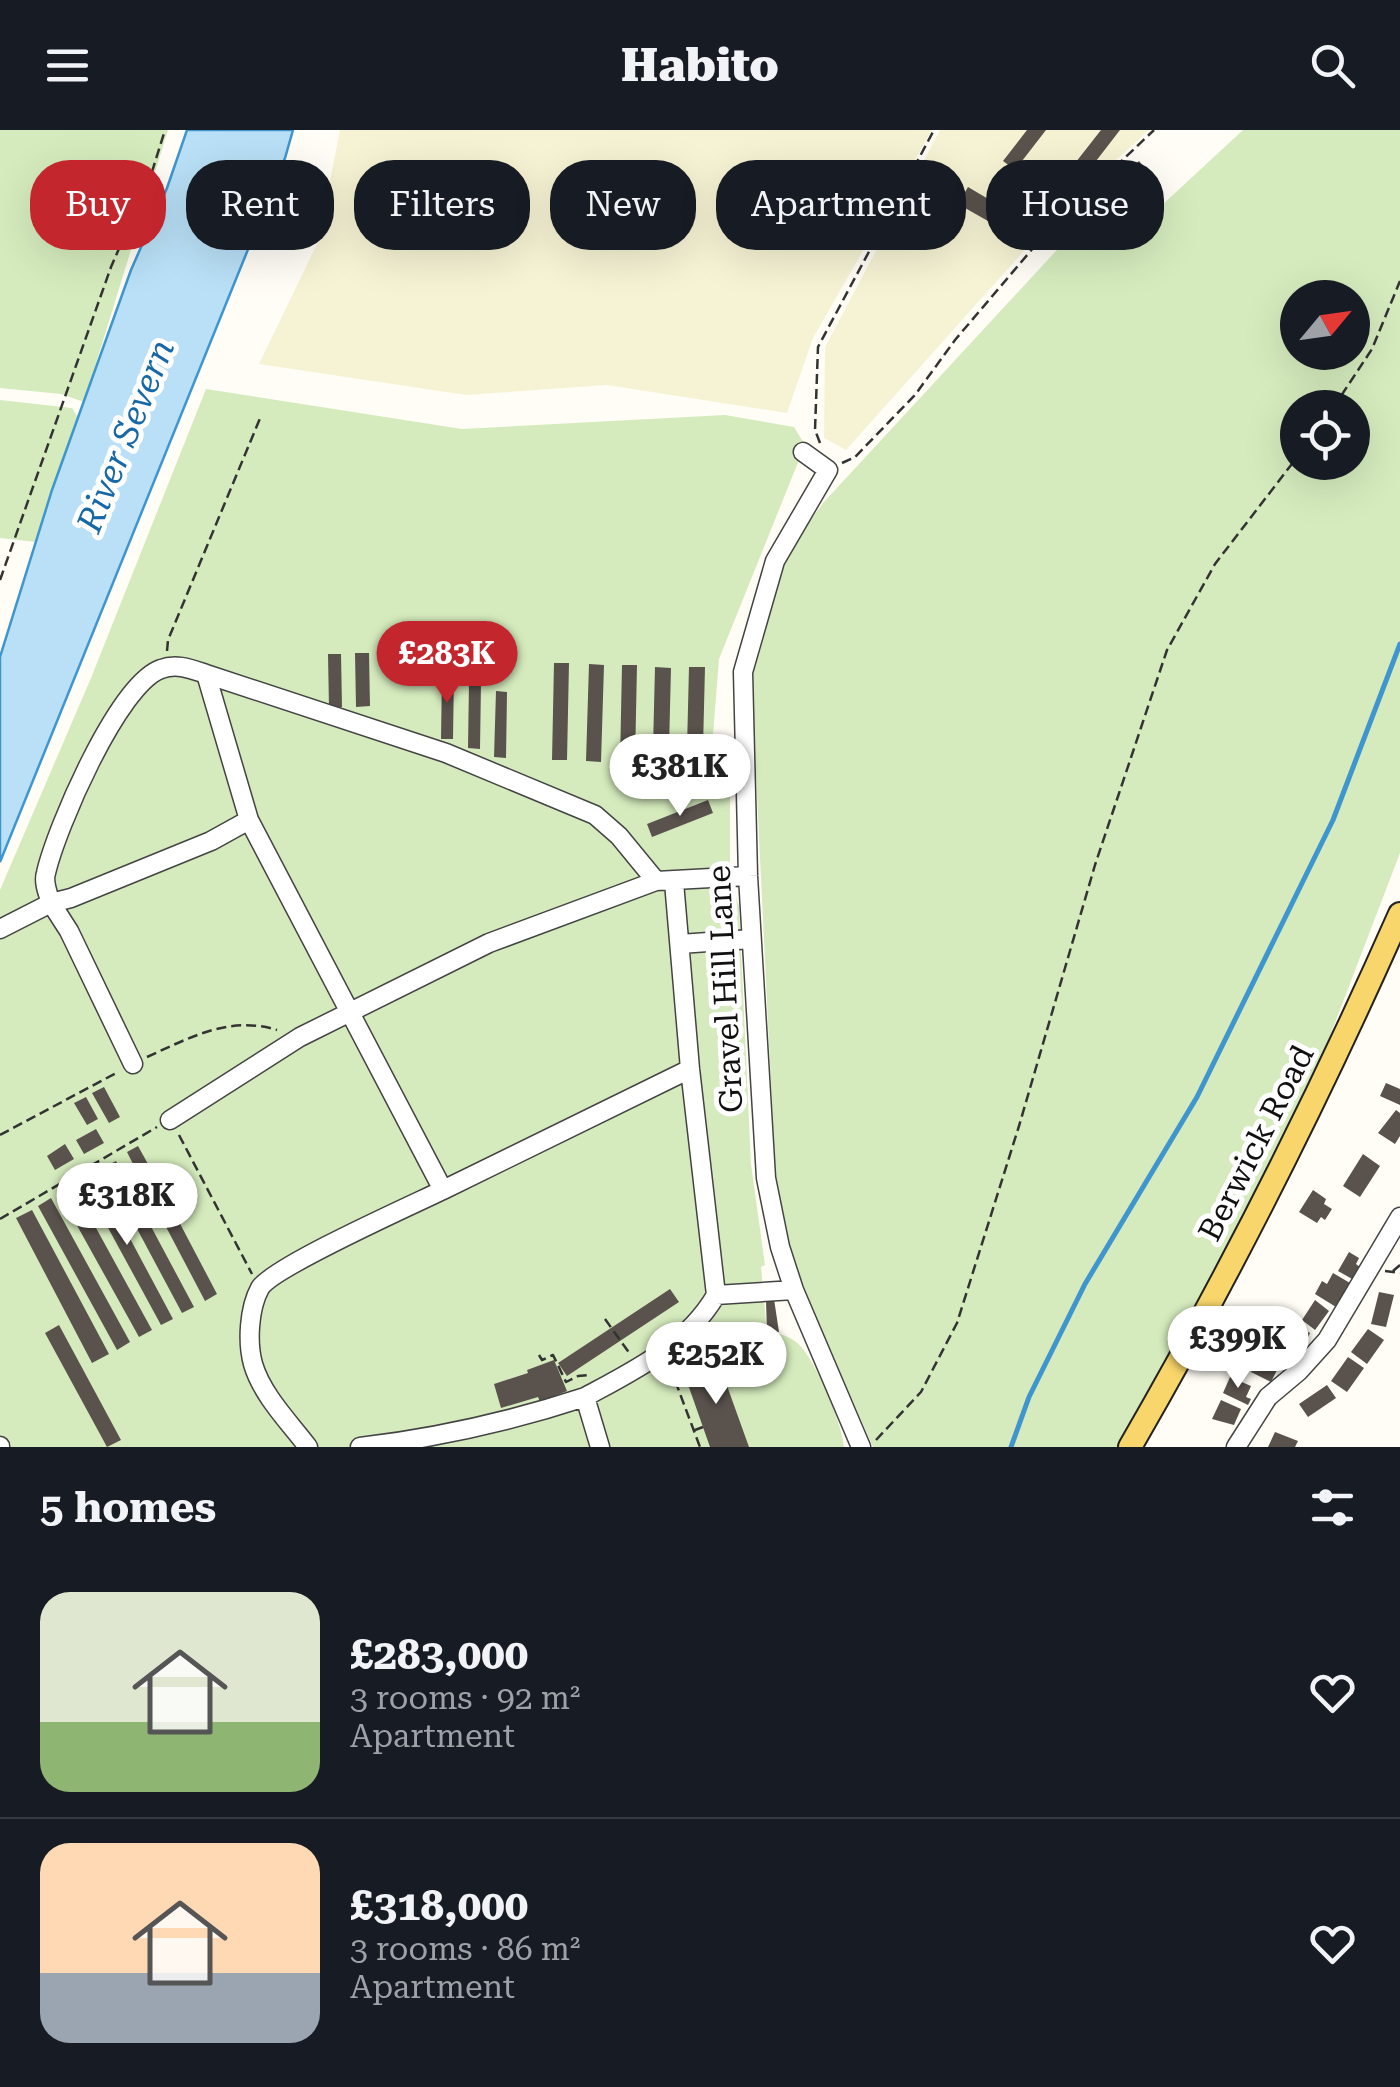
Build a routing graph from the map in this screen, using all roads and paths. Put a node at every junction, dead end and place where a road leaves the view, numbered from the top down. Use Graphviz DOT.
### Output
graph roads {
  1 [pos="166,130"];
  2 [pos="934,130"];
  3 [pos="1154,130"];
  4 [pos="1400,281"];
  5 [pos="1345,390"];
  6 [pos="261,416"];
  7 [pos="802,452"];
  8 [pos="828,470"];
  9 [pos="1281,480"];
  10 [pos="0,580"];
  11 [pos="166,668"];
  12 [pos="206,674"];
  13 [pos="249,820"];
  14 [pos="748,876"];
  15 [pos="665,881"];
  16 [pos="51,903"];
  17 [pos="1400,914"];
  18 [pos="0,929"];
  19 [pos="752,939"];
  20 [pos="680,944"];
  21 [pos="352,1010"];
  22 [pos="133,1064"];
  23 [pos="690,1069"];
  24 [pos="170,1120"];
  25 [pos="443,1190"];
  26 [pos="1400,1217"];
  27 [pos="0,1219"];
  28 [pos="1400,1265"];
  29 [pos="1392,1272"];
  30 [pos="260,1288"];
  31 [pos="794,1290"];
  32 [pos="716,1295"];
  33 [pos="604,1319"];
  34 [pos="620,1340"];
  35 [pos="664,1352"];
  36 [pos="539,1355"];
  37 [pos="591,1394"];
  38 [pos="703,1427"];
  39 [pos="694,1430"];
  40 [pos="867,1445"];
  41 [pos="308,1447"];
  42 [pos="360,1447"];
  43 [pos="600,1447"];
  44 [pos="700,1447"];
  45 [pos="1130,1447"];
  46 [pos="1236,1447"];
  1 -- 10 [label="path"];
  2 -- 8 [label="path"];
  3 -- 8 [label="path"];
  4 -- 5 [label="path"];
  6 -- 11 [label="path"];
  7 -- 8 [label="street"];
  8 -- 14 [label="street, Gravel Hill Lane"];
  9 -- 40 [label="path"];
  11 -- 12 [label="street"];
  11 -- 16 [label="street"];
  12 -- 13 [label="street"];
  12 -- 15 [label="street"];
  13 -- 16 [label="street"];
  13 -- 21 [label="street"];
  14 -- 15 [label="street"];
  14 -- 19 [label="street, Gravel Hill Lane"];
  15 -- 20 [label="street"];
  15 -- 21 [label="street"];
  16 -- 18 [label="street"];
  16 -- 22 [label="street"];
  17 -- 45 [label="main road, Berwick Road"];
  19 -- 20 [label="street"];
  19 -- 31 [label="street, Gravel Hill Lane"];
  20 -- 23 [label="street"];
  21 -- 24 [label="street"];
  21 -- 25 [label="street"];
  23 -- 25 [label="street"];
  23 -- 32 [label="street"];
  24 -- 27 [label="path"];
  24 -- 30 [label="path"];
  25 -- 30 [label="street"];
  26 -- 46 [label="street"];
  28 -- 29 [label="path"];
  30 -- 41 [label="street"];
  31 -- 32 [label="street"];
  31 -- 40 [label="street, Gravel Hill Lane"];
  32 -- 35 [label="street"];
  33 -- 34 [label="path"];
  35 -- 37 [label="street"];
  35 -- 39 [label="path"];
  36 -- 37 [label="path"];
  37 -- 42 [label="street"];
  37 -- 43 [label="street"];
  38 -- 39 [label="path"];
  39 -- 44 [label="path"];
}
